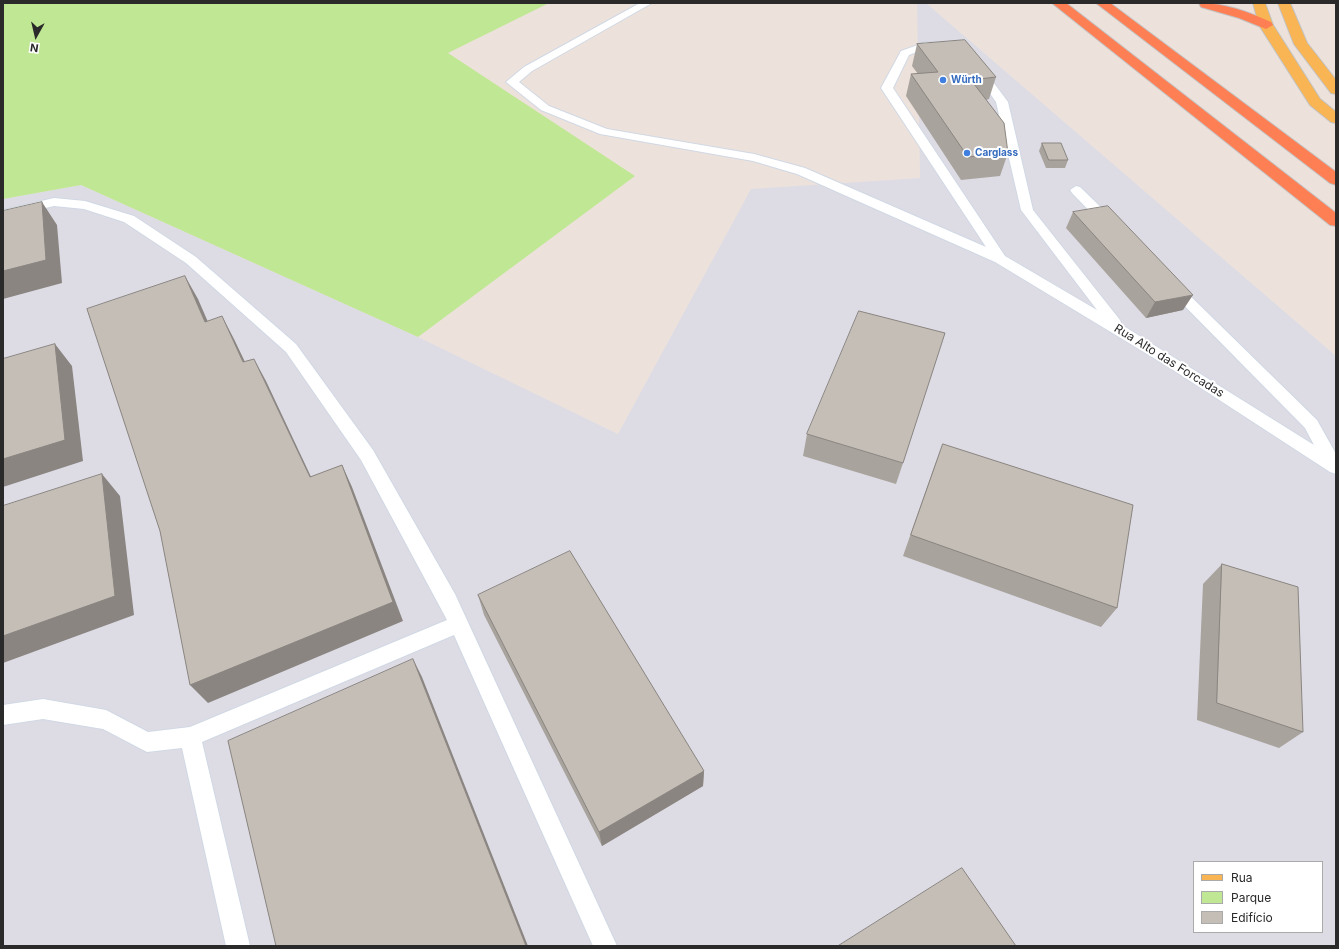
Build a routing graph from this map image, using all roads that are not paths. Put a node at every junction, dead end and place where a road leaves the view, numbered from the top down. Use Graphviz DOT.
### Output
graph roads {
  1 [pos="647,3"];
  2 [pos="1058,3"];
  3 [pos="1102,3"];
  4 [pos="1204,3"];
  5 [pos="1259,3"];
  6 [pos="1284,3"];
  7 [pos="1266,25"];
  8 [pos="1301,44"];
  9 [pos="946,46"];
  10 [pos="972,59"];
  11 [pos="1336,90"];
  12 [pos="1336,119"];
  13 [pos="1336,180"];
  14 [pos="1076,190"];
  15 [pos="3,214"];
  16 [pos="1336,221"];
  17 [pos="1121,235"];
  18 [pos="1000,259"];
  19 [pos="1160,274"];
  20 [pos="1121,331"];
  21 [pos="1335,467"];
  22 [pos="458,624"];
  23 [pos="3,715"];
  24 [pos="190,737"];
  25 [pos="238,946"];
  26 [pos="606,946"];
  1 -- 18 [label="lane, Rua Alto das Forcadas"];
  2 -- 16 [label="highway"];
  3 -- 13 [label="highway"];
  4 -- 7 [label="highway"];
  5 -- 7 [label="main road"];
  6 -- 8 [label="main road"];
  7 -- 8 [label="main road"];
  7 -- 12 [label="main road"];
  8 -- 11 [label="main road"];
  9 -- 18 [label="lane"];
  10 -- 20 [label="lane"];
  14 -- 17 [label="lane"];
  15 -- 22 [label="lane"];
  18 -- 20 [label="lane, Rua Alto das Forcadas"];
  19 -- 21 [label="lane"];
  20 -- 21 [label="lane, Rua Alto das Forcadas"];
  22 -- 24 [label="lane"];
  22 -- 26 [label="lane"];
  23 -- 24 [label="lane"];
  24 -- 25 [label="lane"];
}
